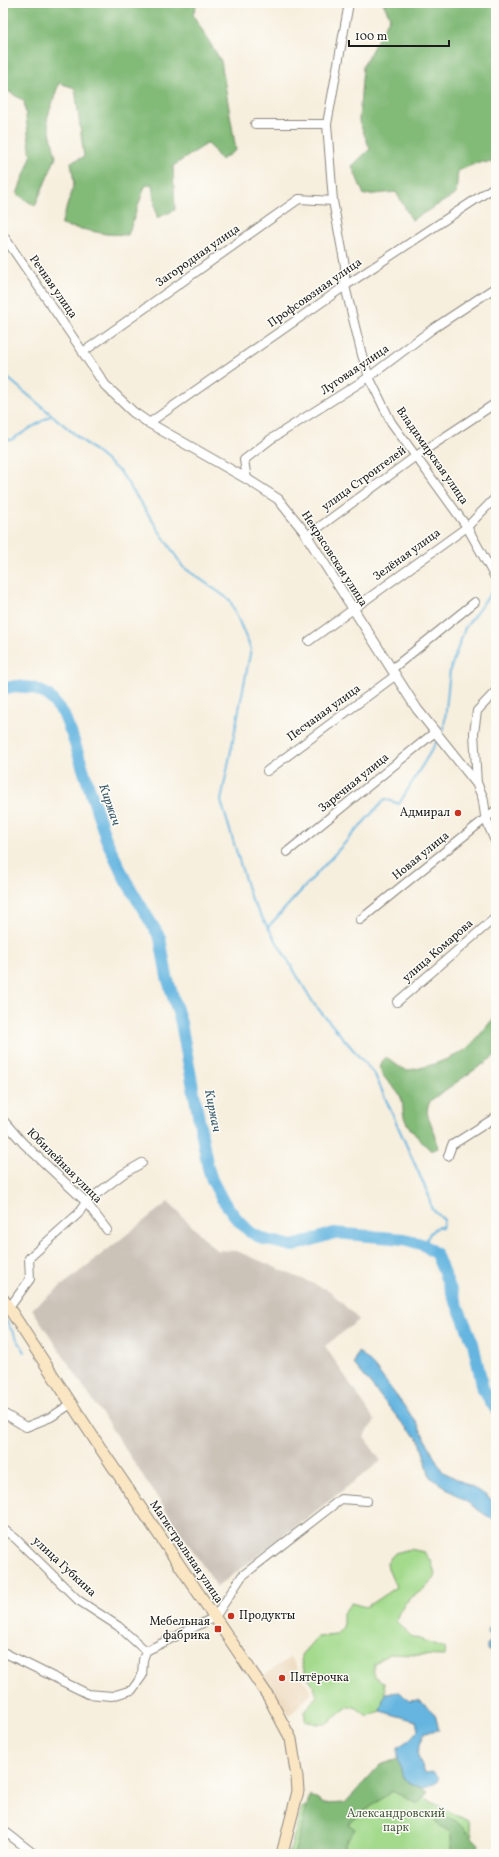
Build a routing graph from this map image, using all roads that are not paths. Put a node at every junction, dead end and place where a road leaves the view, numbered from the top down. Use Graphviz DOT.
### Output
graph roads {
  1 [pos="349,3"];
  2 [pos="255,124"];
  3 [pos="327,124"];
  4 [pos="496,186"];
  5 [pos="333,201"];
  6 [pos="3,235"];
  7 [pos="345,286"];
  8 [pos="496,287"];
  9 [pos="83,352"];
  10 [pos="369,377"];
  11 [pos="496,403"];
  12 [pos="149,423"];
  13 [pos="416,456"];
  14 [pos="247,479"];
  15 [pos="496,497"];
  16 [pos="467,527"];
  17 [pos="307,536"];
  18 [pos="495,579"];
  19 [pos="475,602"];
  20 [pos="352,609"];
  21 [pos="309,641"];
  22 [pos="394,672"];
  23 [pos="496,691"];
  24 [pos="436,732"];
  25 [pos="267,771"];
  26 [pos="477,784"];
  27 [pos="496,810"];
  28 [pos="486,819"];
  29 [pos="496,842"];
  30 [pos="287,852"];
  31 [pos="496,917"];
  32 [pos="360,920"];
  33 [pos="397,1002"];
  34 [pos="496,1117"];
  35 [pos="3,1120"];
  36 [pos="448,1156"];
  37 [pos="142,1164"];
  38 [pos="86,1202"];
  39 [pos="107,1230"];
  40 [pos="6,1304"];
  41 [pos="71,1404"];
  42 [pos="3,1412"];
  43 [pos="367,1501"];
  44 [pos="3,1529"];
  45 [pos="215,1618"];
  46 [pos="146,1651"];
  47 [pos="3,1652"];
  48 [pos="3,1830"];
  49 [pos="34,1854"];
  50 [pos="282,1854"];
  1 -- 3 [label="street, Владимирская улица"];
  2 -- 3 [label="street"];
  3 -- 5 [label="street, Владимирская улица"];
  4 -- 7 [label="street, Профсоюзная улица"];
  5 -- 7 [label="street, Владимирская улица"];
  5 -- 9 [label="street, Загородная улица"];
  6 -- 9 [label="street, Речная улица"];
  7 -- 10 [label="street, Владимирская улица"];
  7 -- 12 [label="street, Профсоюзная улица"];
  8 -- 10 [label="street, Луговая улица"];
  9 -- 12 [label="street, Некрасовская улица"];
  10 -- 13 [label="street, Владимирская улица"];
  10 -- 14 [label="street, Луговая улица"];
  11 -- 13 [label="street, улица Строителей"];
  12 -- 14 [label="street, Некрасовская улица"];
  13 -- 16 [label="street, Владимирская улица"];
  13 -- 17 [label="street, улица Строителей"];
  14 -- 17 [label="street, Некрасовская улица"];
  15 -- 16 [label="street, Зелёная улица"];
  16 -- 18 [label="street, Владимирская улица"];
  16 -- 20 [label="street, Зелёная улица"];
  17 -- 20 [label="street, Некрасовская улица"];
  19 -- 22 [label="street, Песчаная улица"];
  20 -- 21 [label="street, Зелёная улица"];
  20 -- 22 [label="street, Некрасовская улица"];
  22 -- 24 [label="street, Некрасовская улица"];
  22 -- 25 [label="street, Песчаная улица"];
  23 -- 26 [label="street"];
  24 -- 26 [label="street, Некрасовская улица"];
  24 -- 30 [label="street, Заречная улица"];
  26 -- 28 [label="street, Некрасовская улица"];
  27 -- 28 [label="street, Новая улица"];
  28 -- 29 [label="street, Некрасовская улица"];
  28 -- 32 [label="street, Новая улица"];
  31 -- 33 [label="street, улица Комарова"];
  34 -- 36 [label="street"];
  35 -- 38 [label="street, Юбилейная улица"];
  37 -- 38 [label="street"];
  38 -- 39 [label="street, Юбилейная улица"];
  38 -- 40 [label="street"];
  40 -- 41 [label="main road, Магистральная улица"];
  41 -- 42 [label="street"];
  41 -- 45 [label="main road, Магистральная улица"];
  43 -- 45 [label="street"];
  44 -- 46 [label="street, улица Губкина"];
  45 -- 46 [label="street"];
  45 -- 50 [label="main road, Магистральная улица"];
  46 -- 47 [label="street"];
  48 -- 49 [label="street"];
}
